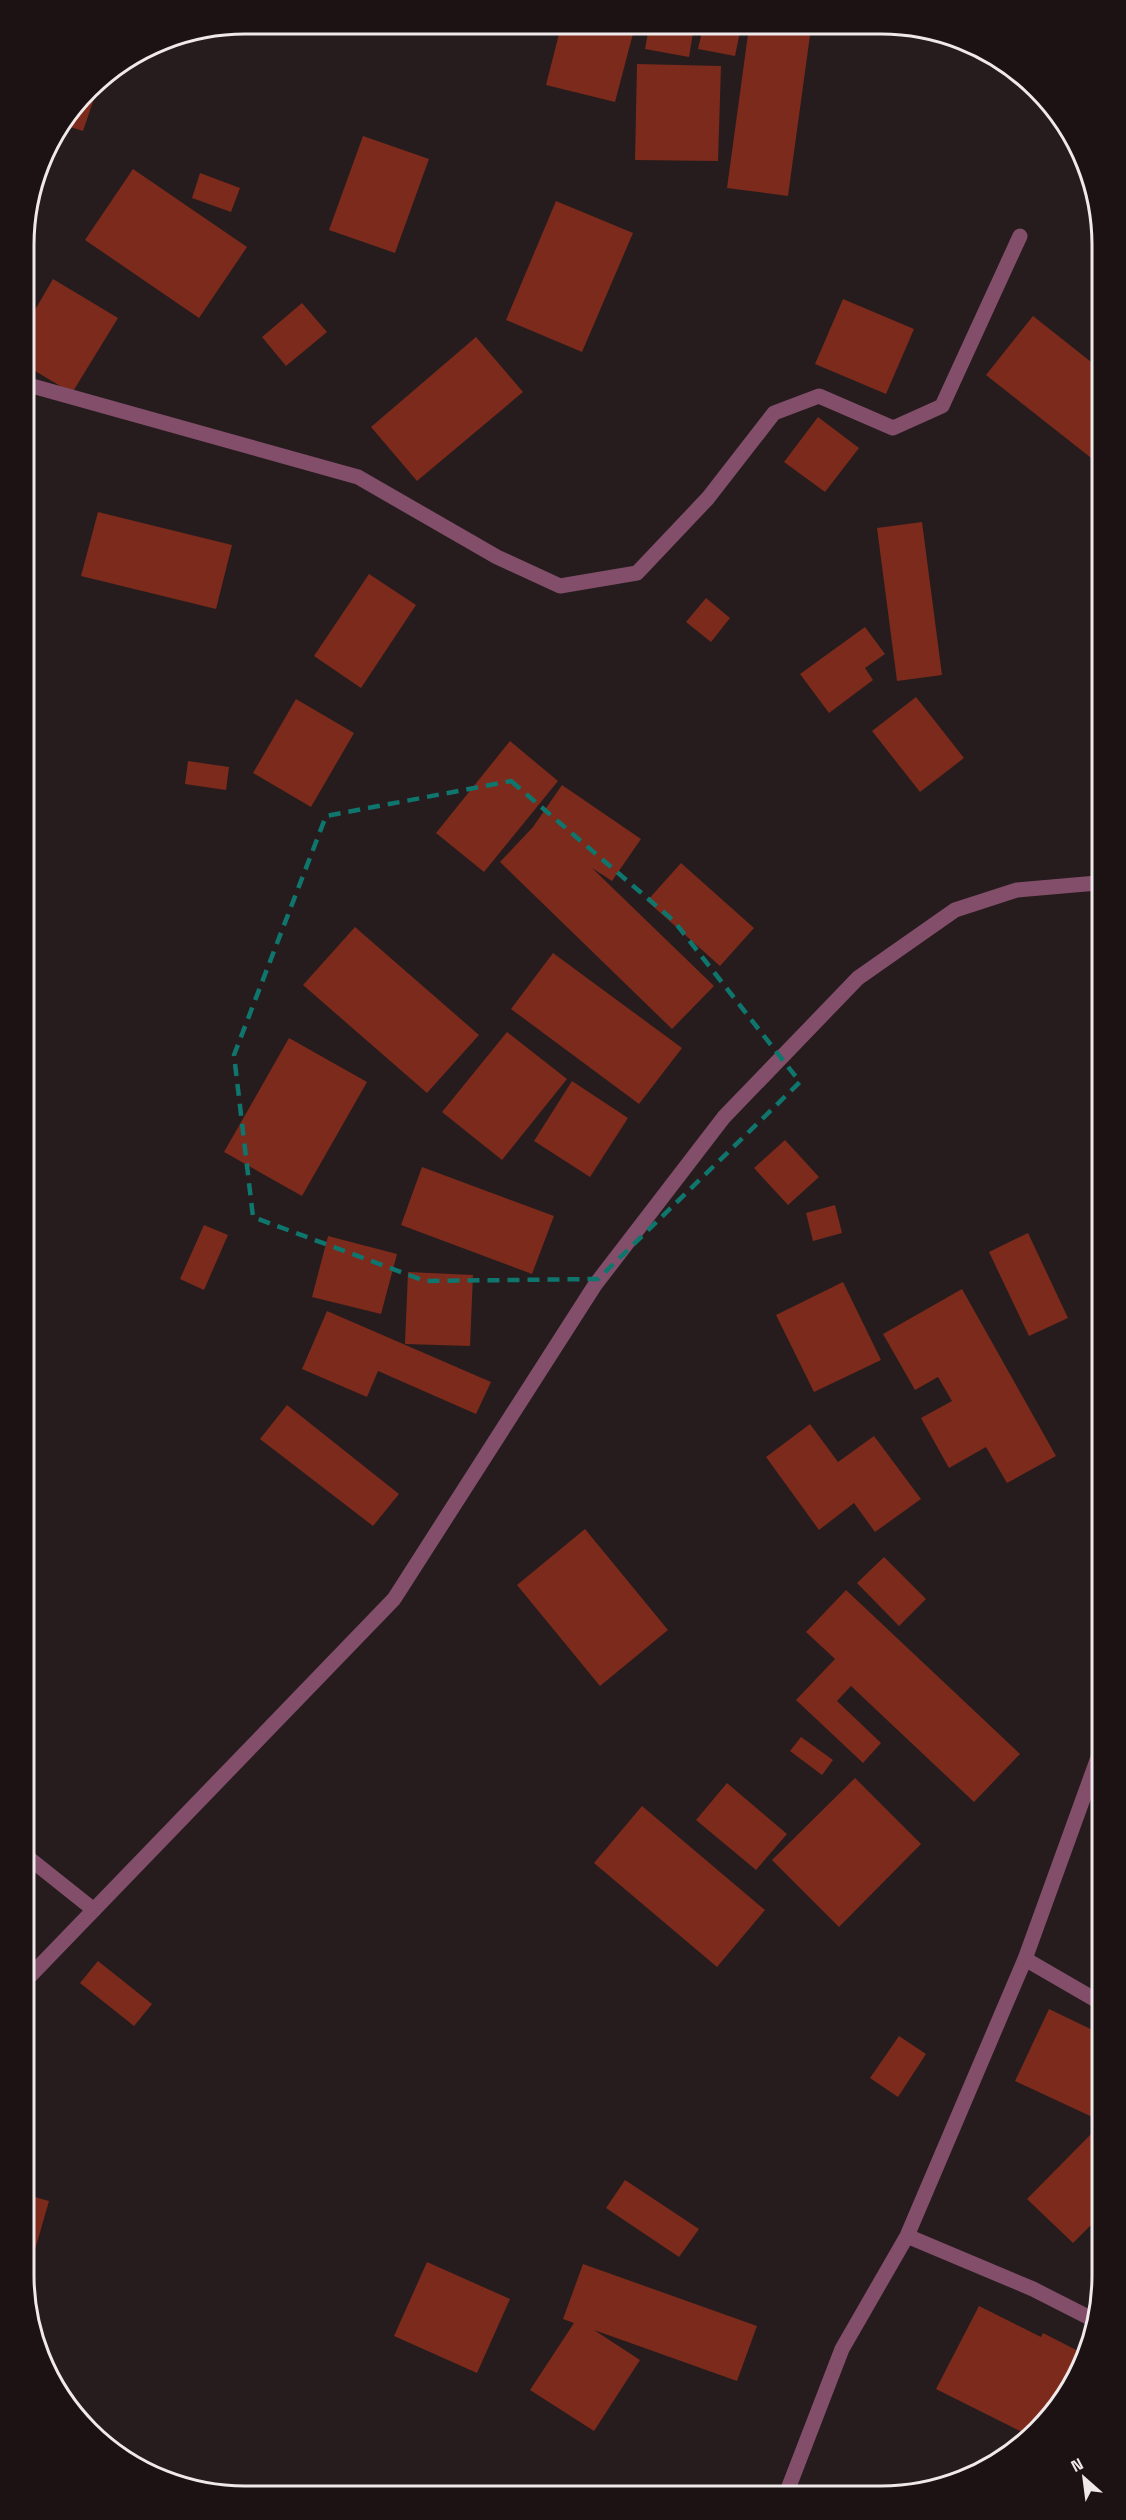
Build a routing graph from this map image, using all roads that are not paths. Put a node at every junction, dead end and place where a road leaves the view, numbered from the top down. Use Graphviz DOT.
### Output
graph roads {
  1 [pos="1020,236"];
  2 [pos="35,387"];
  3 [pos="1092,883"];
  4 [pos="1091,1776"];
  5 [pos="34,1862"];
  6 [pos="94,1910"];
  7 [pos="1025,1959"];
  8 [pos="34,1972"];
  9 [pos="1091,1997"];
  10 [pos="907,2236"];
  11 [pos="1087,2316"];
  12 [pos="789,2486"];
  1 -- 2 [label="street"];
  3 -- 6 [label="street"];
  4 -- 7 [label="street"];
  5 -- 6 [label="street"];
  6 -- 8 [label="street"];
  7 -- 9 [label="street"];
  7 -- 10 [label="street"];
  10 -- 11 [label="street"];
  10 -- 12 [label="street"];
}
